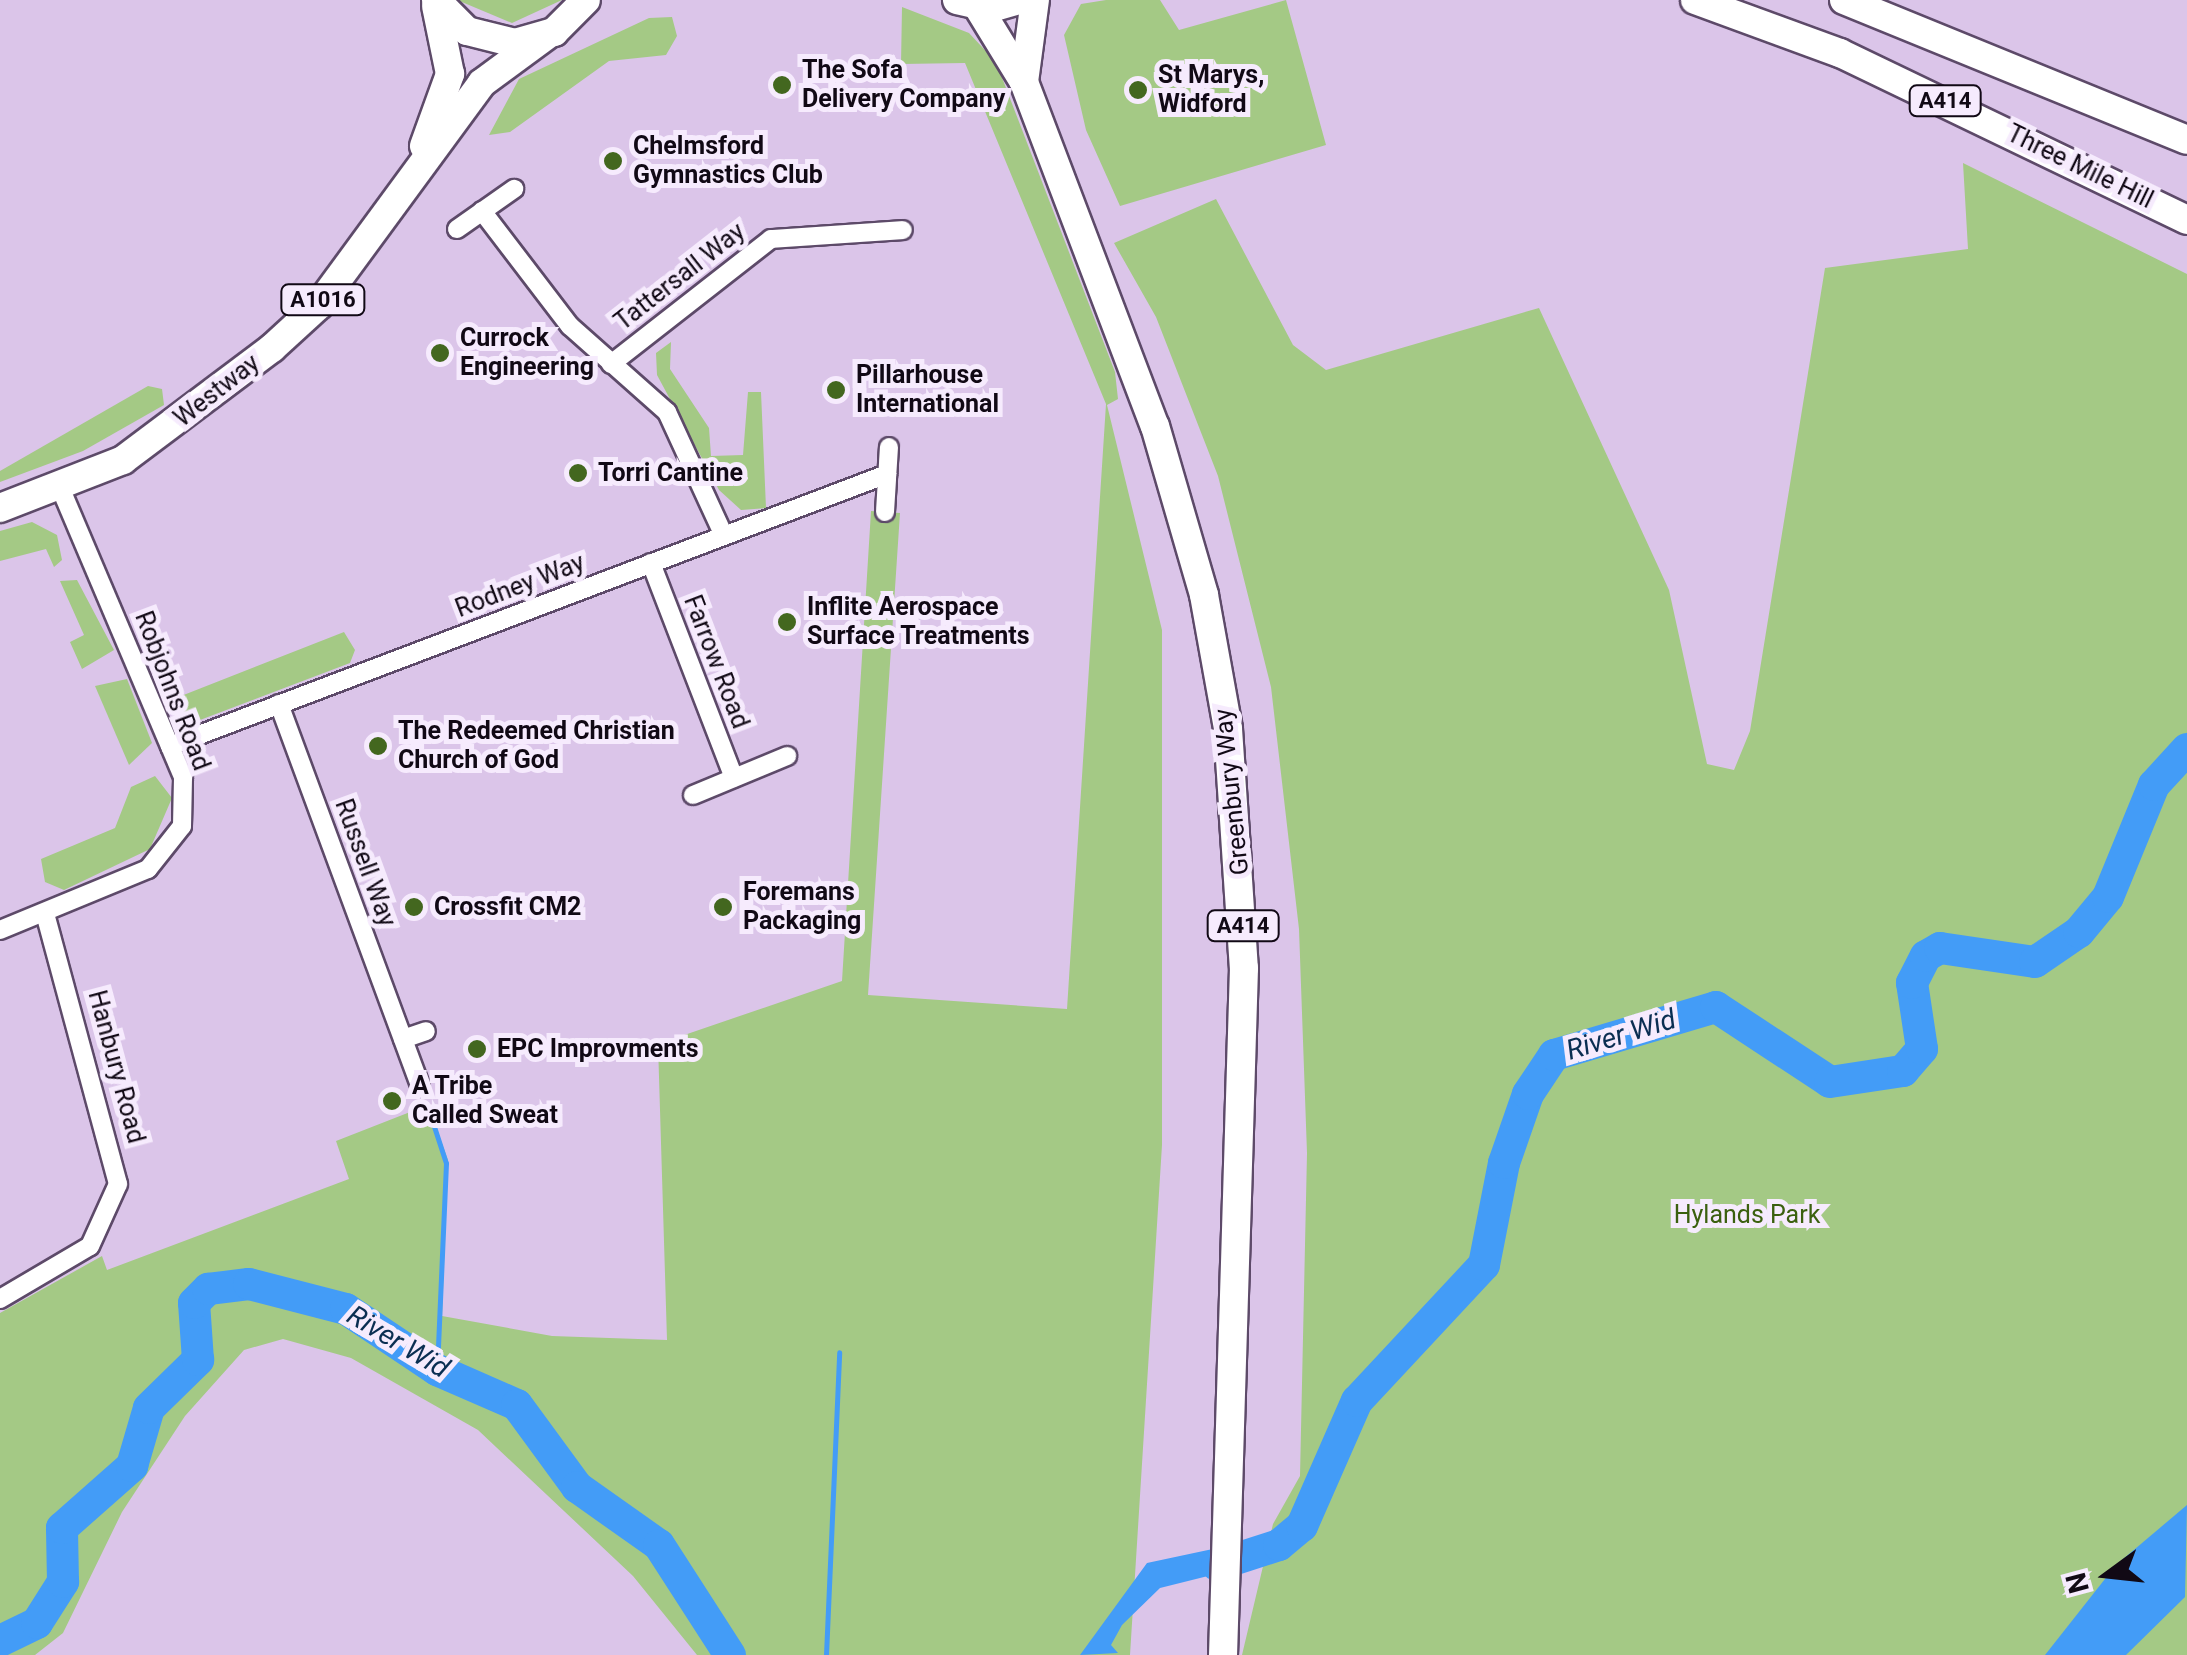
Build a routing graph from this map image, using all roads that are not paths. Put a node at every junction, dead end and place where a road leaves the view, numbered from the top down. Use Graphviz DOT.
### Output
graph roads {
  1 [pos="435,0"];
  2 [pos="1019,0"];
  3 [pos="1035,0"];
  4 [pos="1696,0"];
  5 [pos="1844,0"];
  6 [pos="584,4"];
  7 [pos="968,4"];
  8 [pos="547,35"];
  9 [pos="1024,82"];
  10 [pos="2187,140"];
  11 [pos="420,162"];
  12 [pos="514,188"];
  13 [pos="482,211"];
  14 [pos="2187,220"];
  15 [pos="457,229"];
  16 [pos="902,230"];
  17 [pos="611,364"];
  18 [pos="889,447"];
  19 [pos="887,474"];
  20 [pos="61,488"];
  21 [pos="0,508"];
  22 [pos="885,512"];
  23 [pos="724,536"];
  24 [pos="651,564"];
  25 [pos="279,704"];
  26 [pos="170,746"];
  27 [pos="788,756"];
  28 [pos="734,778"];
  29 [pos="693,795"];
  30 [pos="45,913"];
  31 [pos="0,930"];
  32 [pos="426,1031"];
  33 [pos="403,1039"];
  34 [pos="420,1085"];
  35 [pos="0,1299"];
  36 [pos="1223,1655"];
  1 -- 8 [label="main road"];
  1 -- 11 [label="main road, Westway / A1016"];
  2 -- 7 [label="main road, A414"];
  3 -- 9 [label="main road, Greenbury Way / A414"];
  4 -- 14 [label="main road, Three Mile Hill / A414"];
  5 -- 10 [label="main road, A414"];
  6 -- 8 [label="main road, Westway"];
  7 -- 9 [label="main road, Greenbury Way / A414"];
  8 -- 11 [label="main road, Westway / A1016"];
  9 -- 36 [label="main road, Greenbury Way / A414"];
  11 -- 20 [label="main road, Westway / A1016"];
  12 -- 13 [label="street"];
  13 -- 15 [label="street"];
  13 -- 17 [label="street, Tattersall Way"];
  16 -- 17 [label="street, Tattersall Way"];
  17 -- 23 [label="street, Tattersall Way"];
  18 -- 19 [label="street"];
  19 -- 22 [label="street"];
  19 -- 23 [label="street, Rodney Way"];
  20 -- 21 [label="main road, Westway / A1016"];
  20 -- 26 [label="street, Robjohns Road"];
  23 -- 24 [label="street, Rodney Way"];
  24 -- 25 [label="street, Rodney Way"];
  24 -- 28 [label="street, Farrow Road"];
  25 -- 26 [label="street, Rodney Way"];
  25 -- 33 [label="street, Russell Way"];
  26 -- 30 [label="street, Robjohns Road"];
  27 -- 28 [label="street"];
  28 -- 29 [label="street"];
  30 -- 31 [label="street, Robjohns Road"];
  30 -- 35 [label="street, Hanbury Road"];
  32 -- 33 [label="street"];
  33 -- 34 [label="street, Russell Way"];
}
